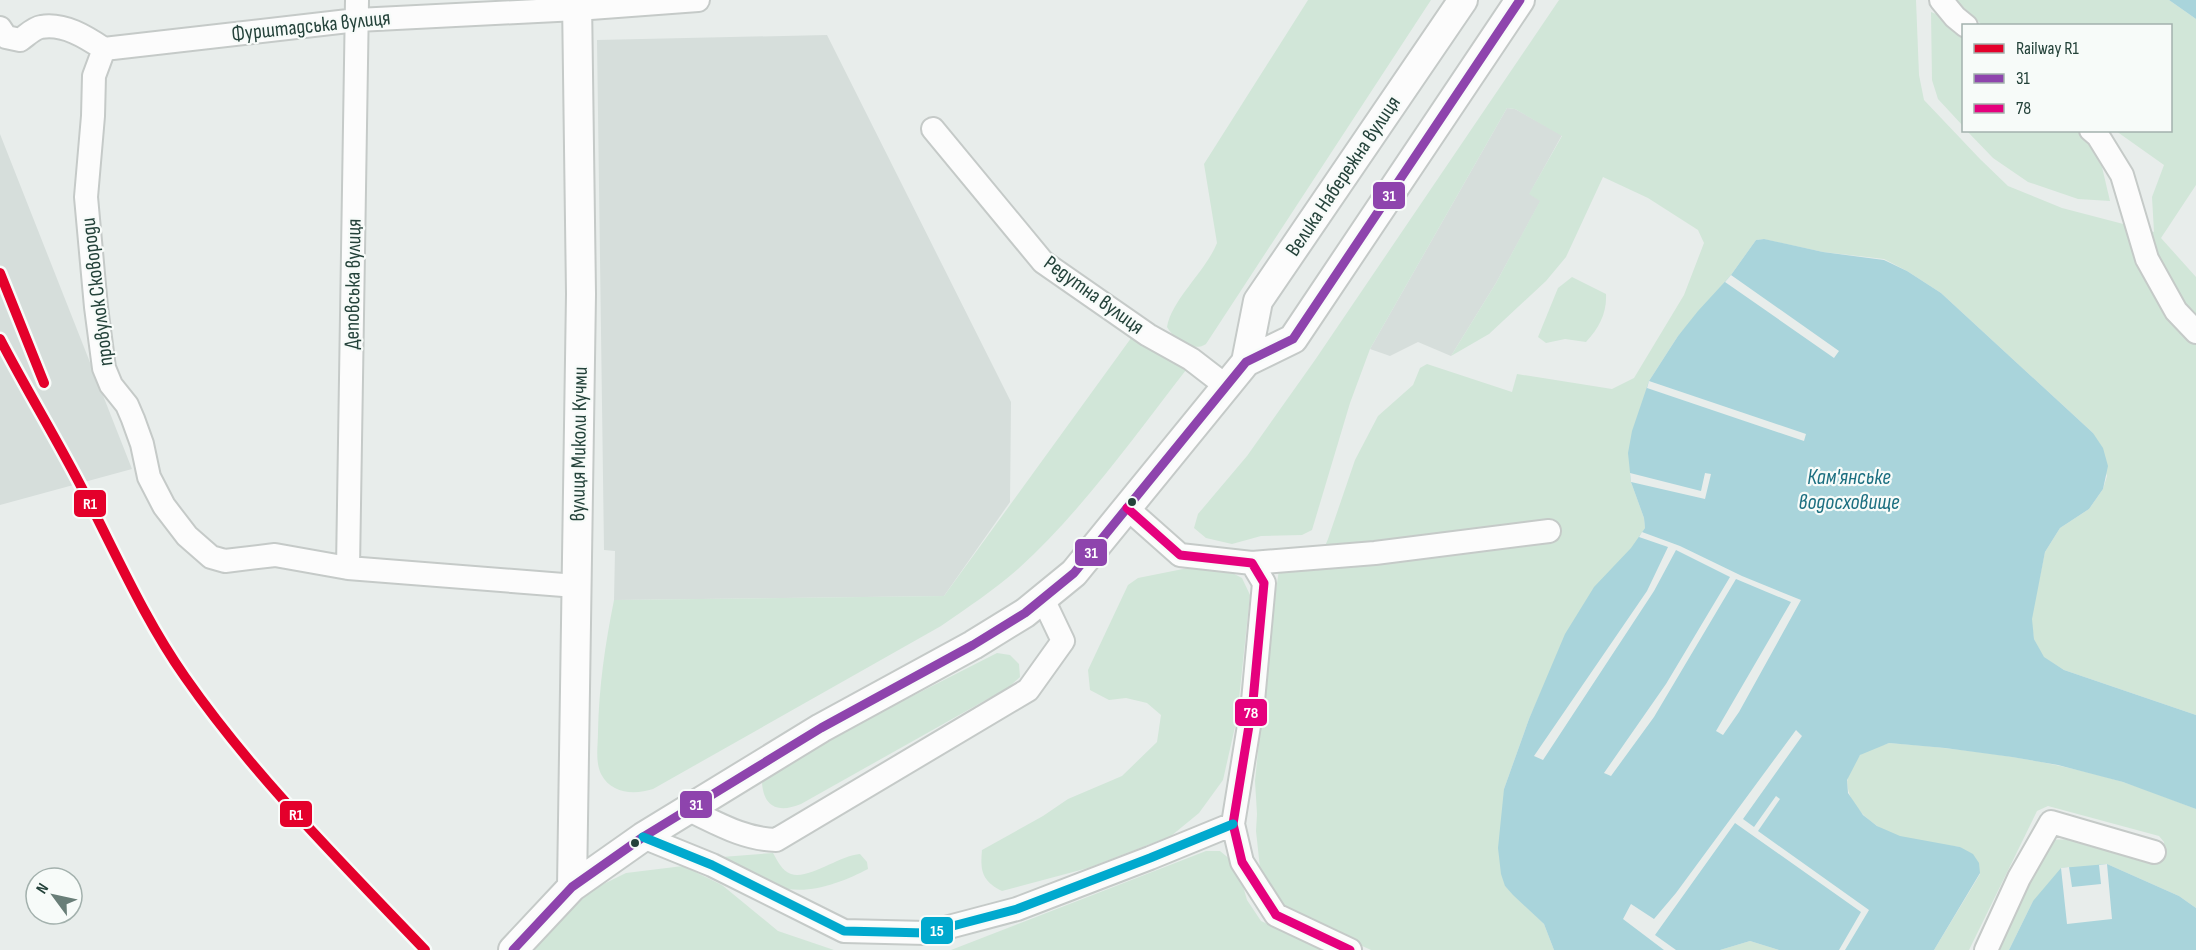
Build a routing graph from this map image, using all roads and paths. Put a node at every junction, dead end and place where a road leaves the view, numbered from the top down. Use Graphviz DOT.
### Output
graph roads {
  1 [pos="698,0"];
  2 [pos="1463,0"];
  3 [pos="1520,0"];
  4 [pos="1941,0"];
  5 [pos="577,4"];
  6 [pos="357,10"];
  7 [pos="1964,24"];
  8 [pos="0,28"];
  9 [pos="104,49"];
  10 [pos="933,129"];
  11 [pos="2093,132"];
  12 [pos="2196,332"];
  13 [pos="1246,362"];
  14 [pos="1226,386"];
  15 [pos="1128,508"];
  16 [pos="1549,531"];
  17 [pos="1252,563"];
  18 [pos="348,568"];
  19 [pos="576,586"];
  20 [pos="1043,599"];
  21 [pos="687,809"];
  22 [pos="1233,824"];
  23 [pos="643,837"];
  24 [pos="2154,852"];
  25 [pos="572,887"];
  26 [pos="513,950"];
  27 [pos="1350,950"];
  28 [pos="1986,950"];
  1 -- 5 [label="street, Фурштадська вулиця"];
  2 -- 13 [label="street, Велика Набережна вулиця"];
  3 -- 13 [label="street, Велика Набережна вулиця"];
  4 -- 7 [label="street"];
  5 -- 6 [label="street, Фурштадська вулиця"];
  5 -- 19 [label="street, вулиця Миколи Кучми"];
  6 -- 9 [label="street, Фурштадська вулиця"];
  6 -- 18 [label="street, Деповська вулиця"];
  8 -- 9 [label="street"];
  9 -- 18 [label="street, провулок Сковороди"];
  10 -- 14 [label="street, Редутна вулиця"];
  11 -- 12 [label="street"];
  13 -- 14 [label="street, Велика Набережна вулиця"];
  14 -- 15 [label="street, Велика Набережна вулиця"];
  15 -- 17 [label="street"];
  15 -- 20 [label="street, Велика Набережна вулиця"];
  16 -- 17 [label="street"];
  17 -- 22 [label="street"];
  18 -- 19 [label="street, провулок Сковороди"];
  19 -- 25 [label="street, вулиця Миколи Кучми"];
  20 -- 21 [label="street, Велика Набережна вулиця"];
  20 -- 21 [label="street"];
  21 -- 23 [label="street, Велика Набережна вулиця"];
  22 -- 23 [label="street"];
  22 -- 27 [label="street"];
  23 -- 25 [label="street, Велика Набережна вулиця"];
  24 -- 28 [label="street"];
  25 -- 26 [label="street, Велика Набережна вулиця"];
}
